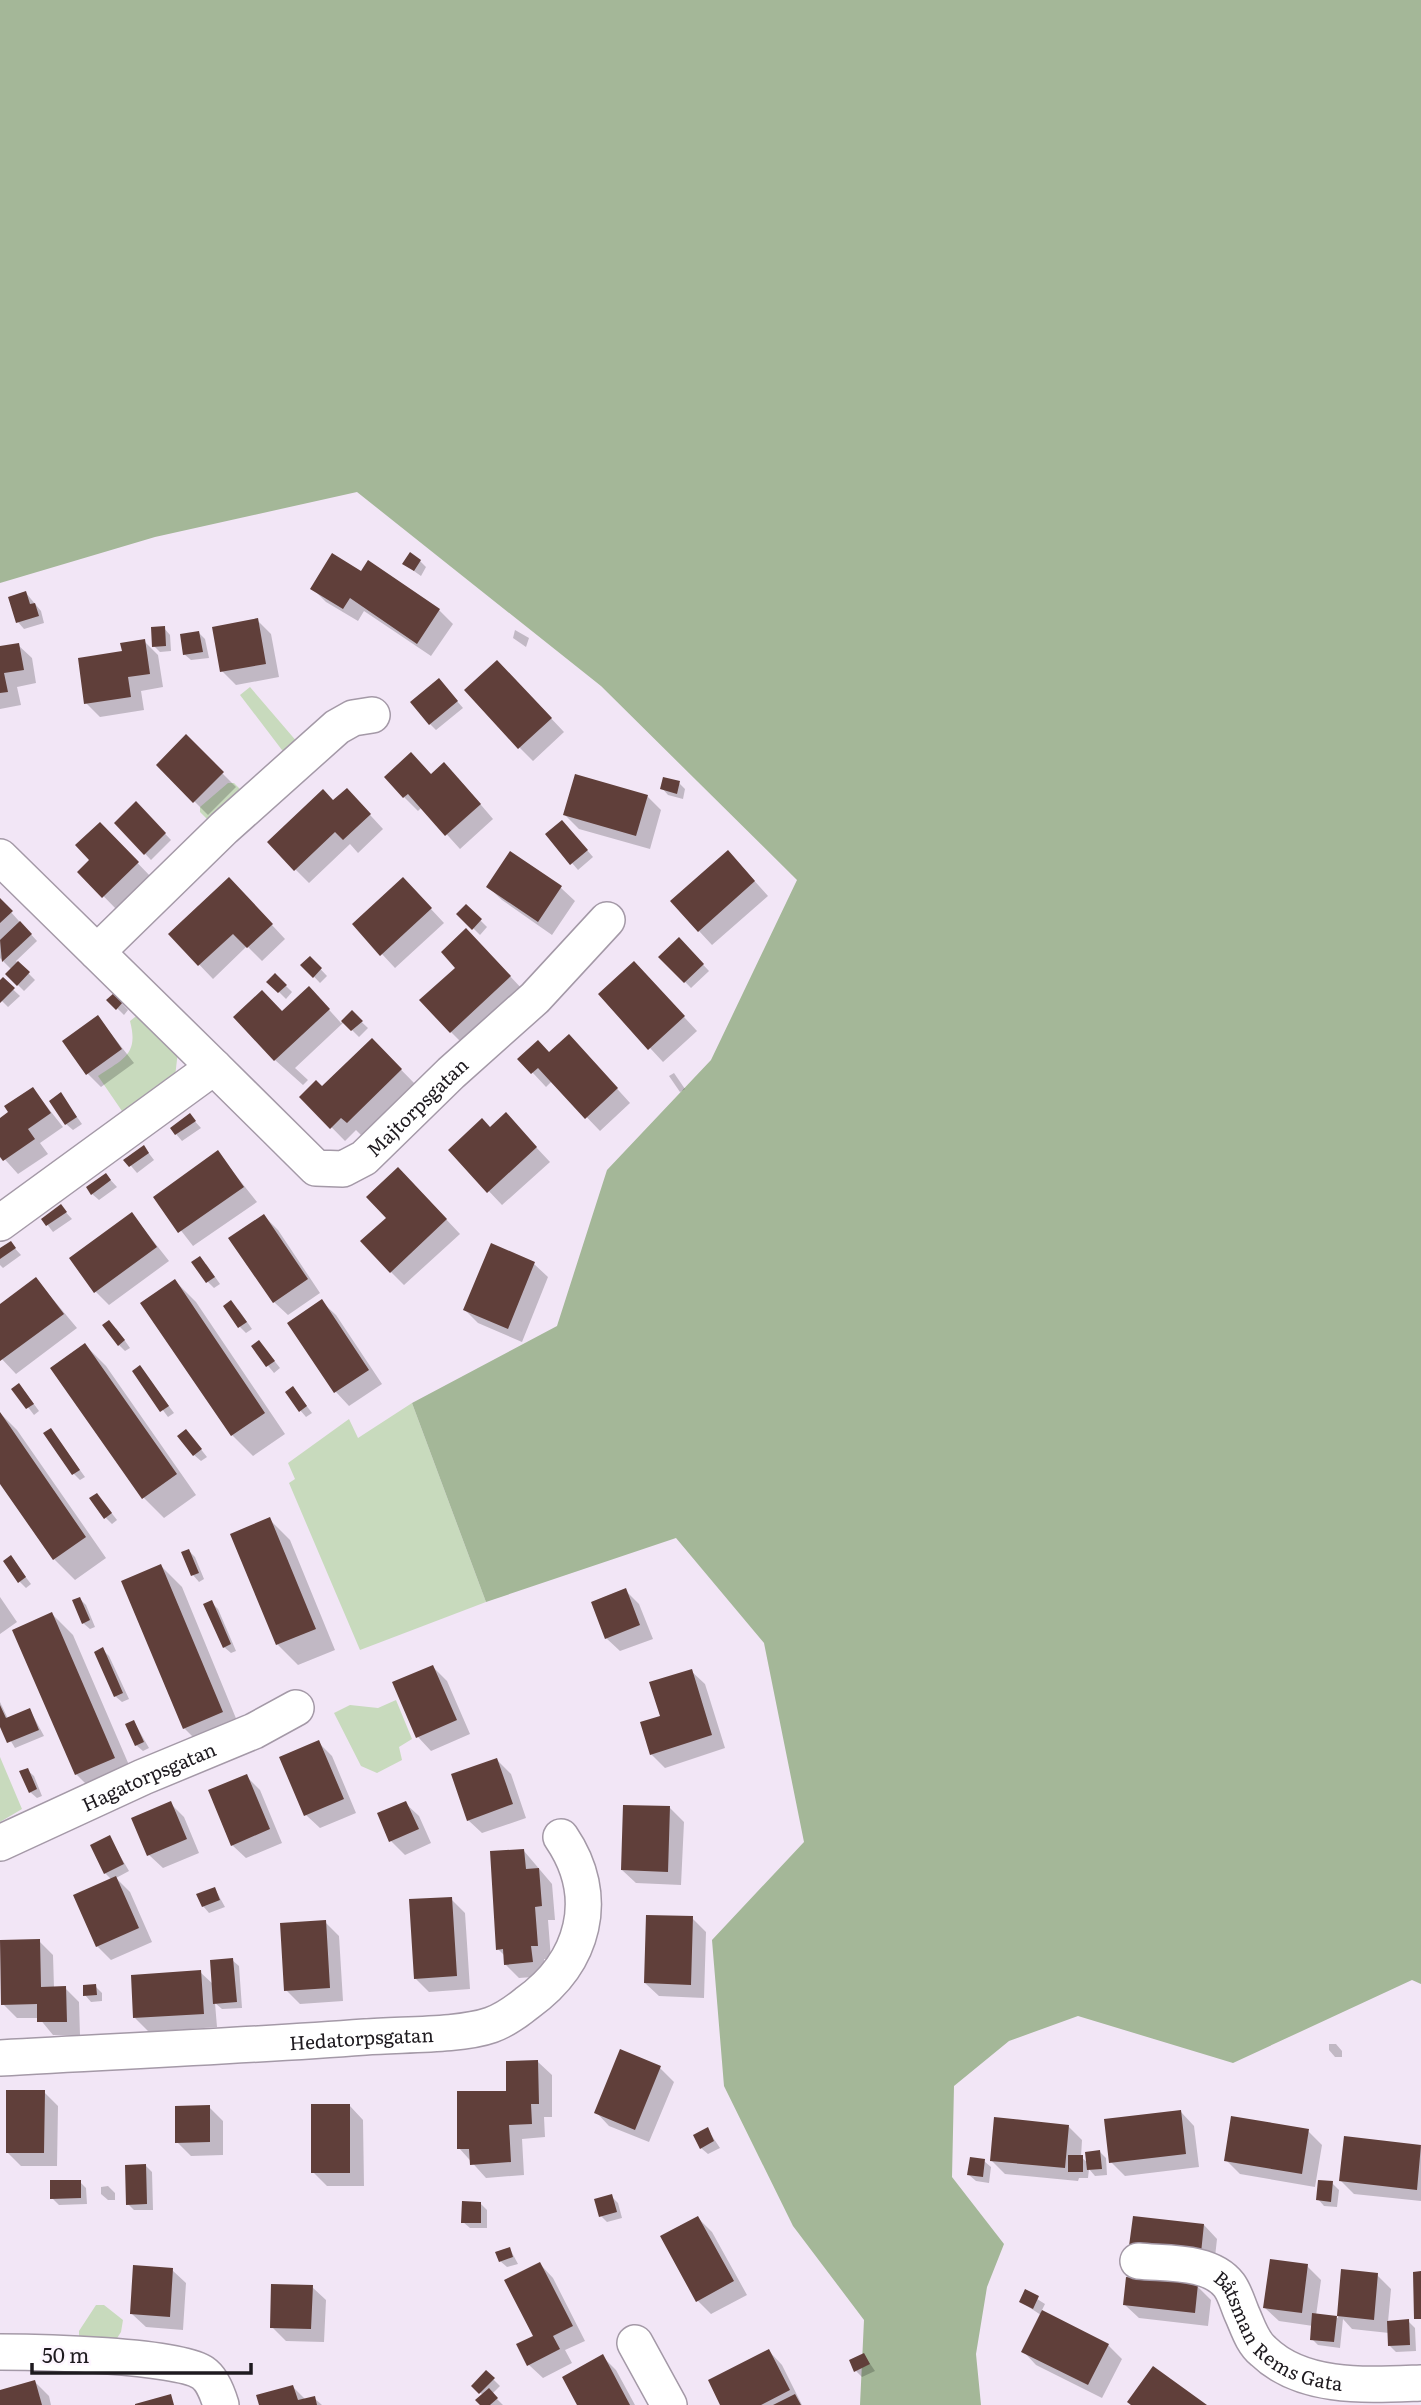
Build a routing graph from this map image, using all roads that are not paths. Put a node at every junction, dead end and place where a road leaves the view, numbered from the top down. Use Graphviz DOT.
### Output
graph roads {
  1 [pos="372,715"];
  2 [pos="0,857"];
  3 [pos="607,920"];
  4 [pos="97,952"];
  5 [pos="214,1067"];
  6 [pos="0,1223"];
  7 [pos="296,1708"];
  8 [pos="561,1838"];
  9 [pos="0,1843"];
  10 [pos="0,2058"];
  11 [pos="1138,2261"];
  12 [pos="635,2343"];
  13 [pos="0,2352"];
  14 [pos="1421,2383"];
  15 [pos="221,2405"];
  16 [pos="670,2405"];
  1 -- 4 [label="street"];
  2 -- 4 [label="street, Majtorpsgatan"];
  3 -- 5 [label="street, Majtorpsgatan"];
  4 -- 5 [label="street, Majtorpsgatan"];
  5 -- 6 [label="street"];
  7 -- 9 [label="street, Hagatorpsgatan"];
  8 -- 10 [label="street, Hedatorpsgatan"];
  11 -- 14 [label="street, Båtsman Rems Gata"];
  12 -- 16 [label="street"];
  13 -- 15 [label="street"];
}
